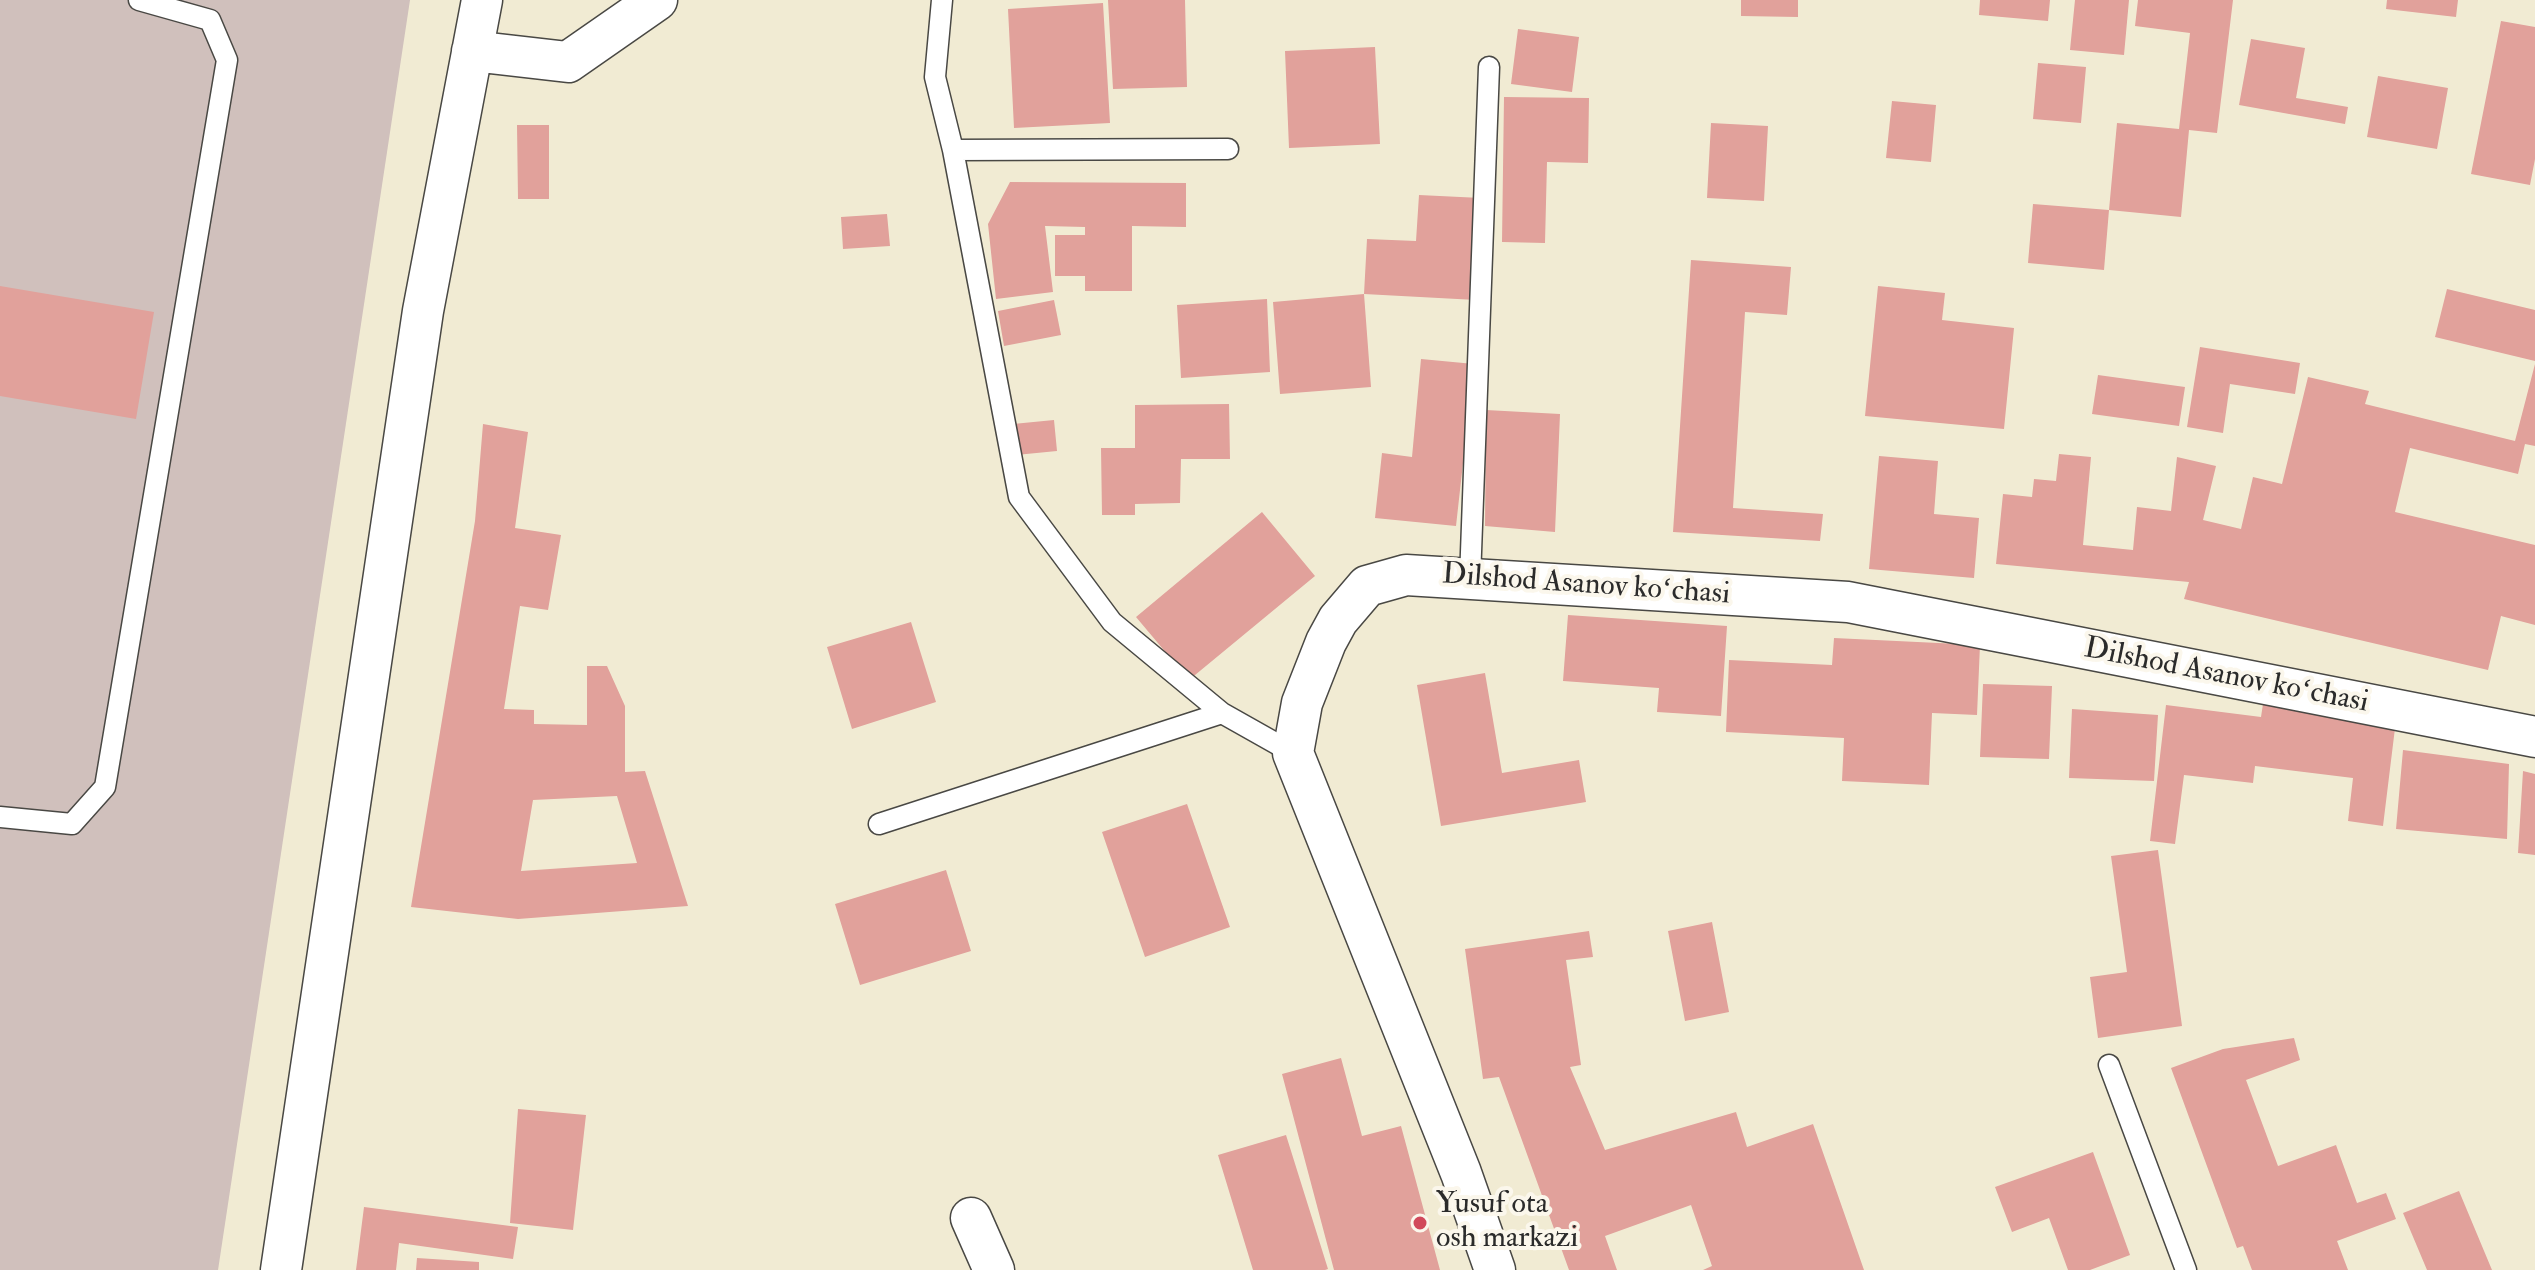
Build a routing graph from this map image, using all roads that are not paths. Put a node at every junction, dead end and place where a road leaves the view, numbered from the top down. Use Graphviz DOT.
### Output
graph roads {
  1 [pos="139,0"];
  2 [pos="482,0"];
  3 [pos="657,0"];
  4 [pos="942,0"];
  5 [pos="472,51"];
  6 [pos="1489,67"];
  7 [pos="1228,149"];
  8 [pos="953,150"];
  9 [pos="1470,579"];
  10 [pos="1222,713"];
  11 [pos="2535,737"];
  12 [pos="1293,753"];
  13 [pos="0,817"];
  14 [pos="879,824"];
  15 [pos="2109,1065"];
  16 [pos="971,1218"];
  17 [pos="281,1270"];
  18 [pos="994,1270"];
  19 [pos="1495,1270"];
  20 [pos="2186,1270"];
  1 -- 13 [label="lane"];
  2 -- 5 [label="street"];
  3 -- 5 [label="street"];
  4 -- 8 [label="lane"];
  5 -- 17 [label="street"];
  6 -- 9 [label="lane"];
  7 -- 8 [label="lane"];
  8 -- 10 [label="lane"];
  9 -- 11 [label="street, Dilshod Asanov koʻchasi"];
  9 -- 12 [label="street, Dilshod Asanov koʻchasi"];
  10 -- 12 [label="lane"];
  10 -- 14 [label="lane"];
  12 -- 19 [label="street"];
  15 -- 20 [label="lane"];
  16 -- 18 [label="street"];
}
